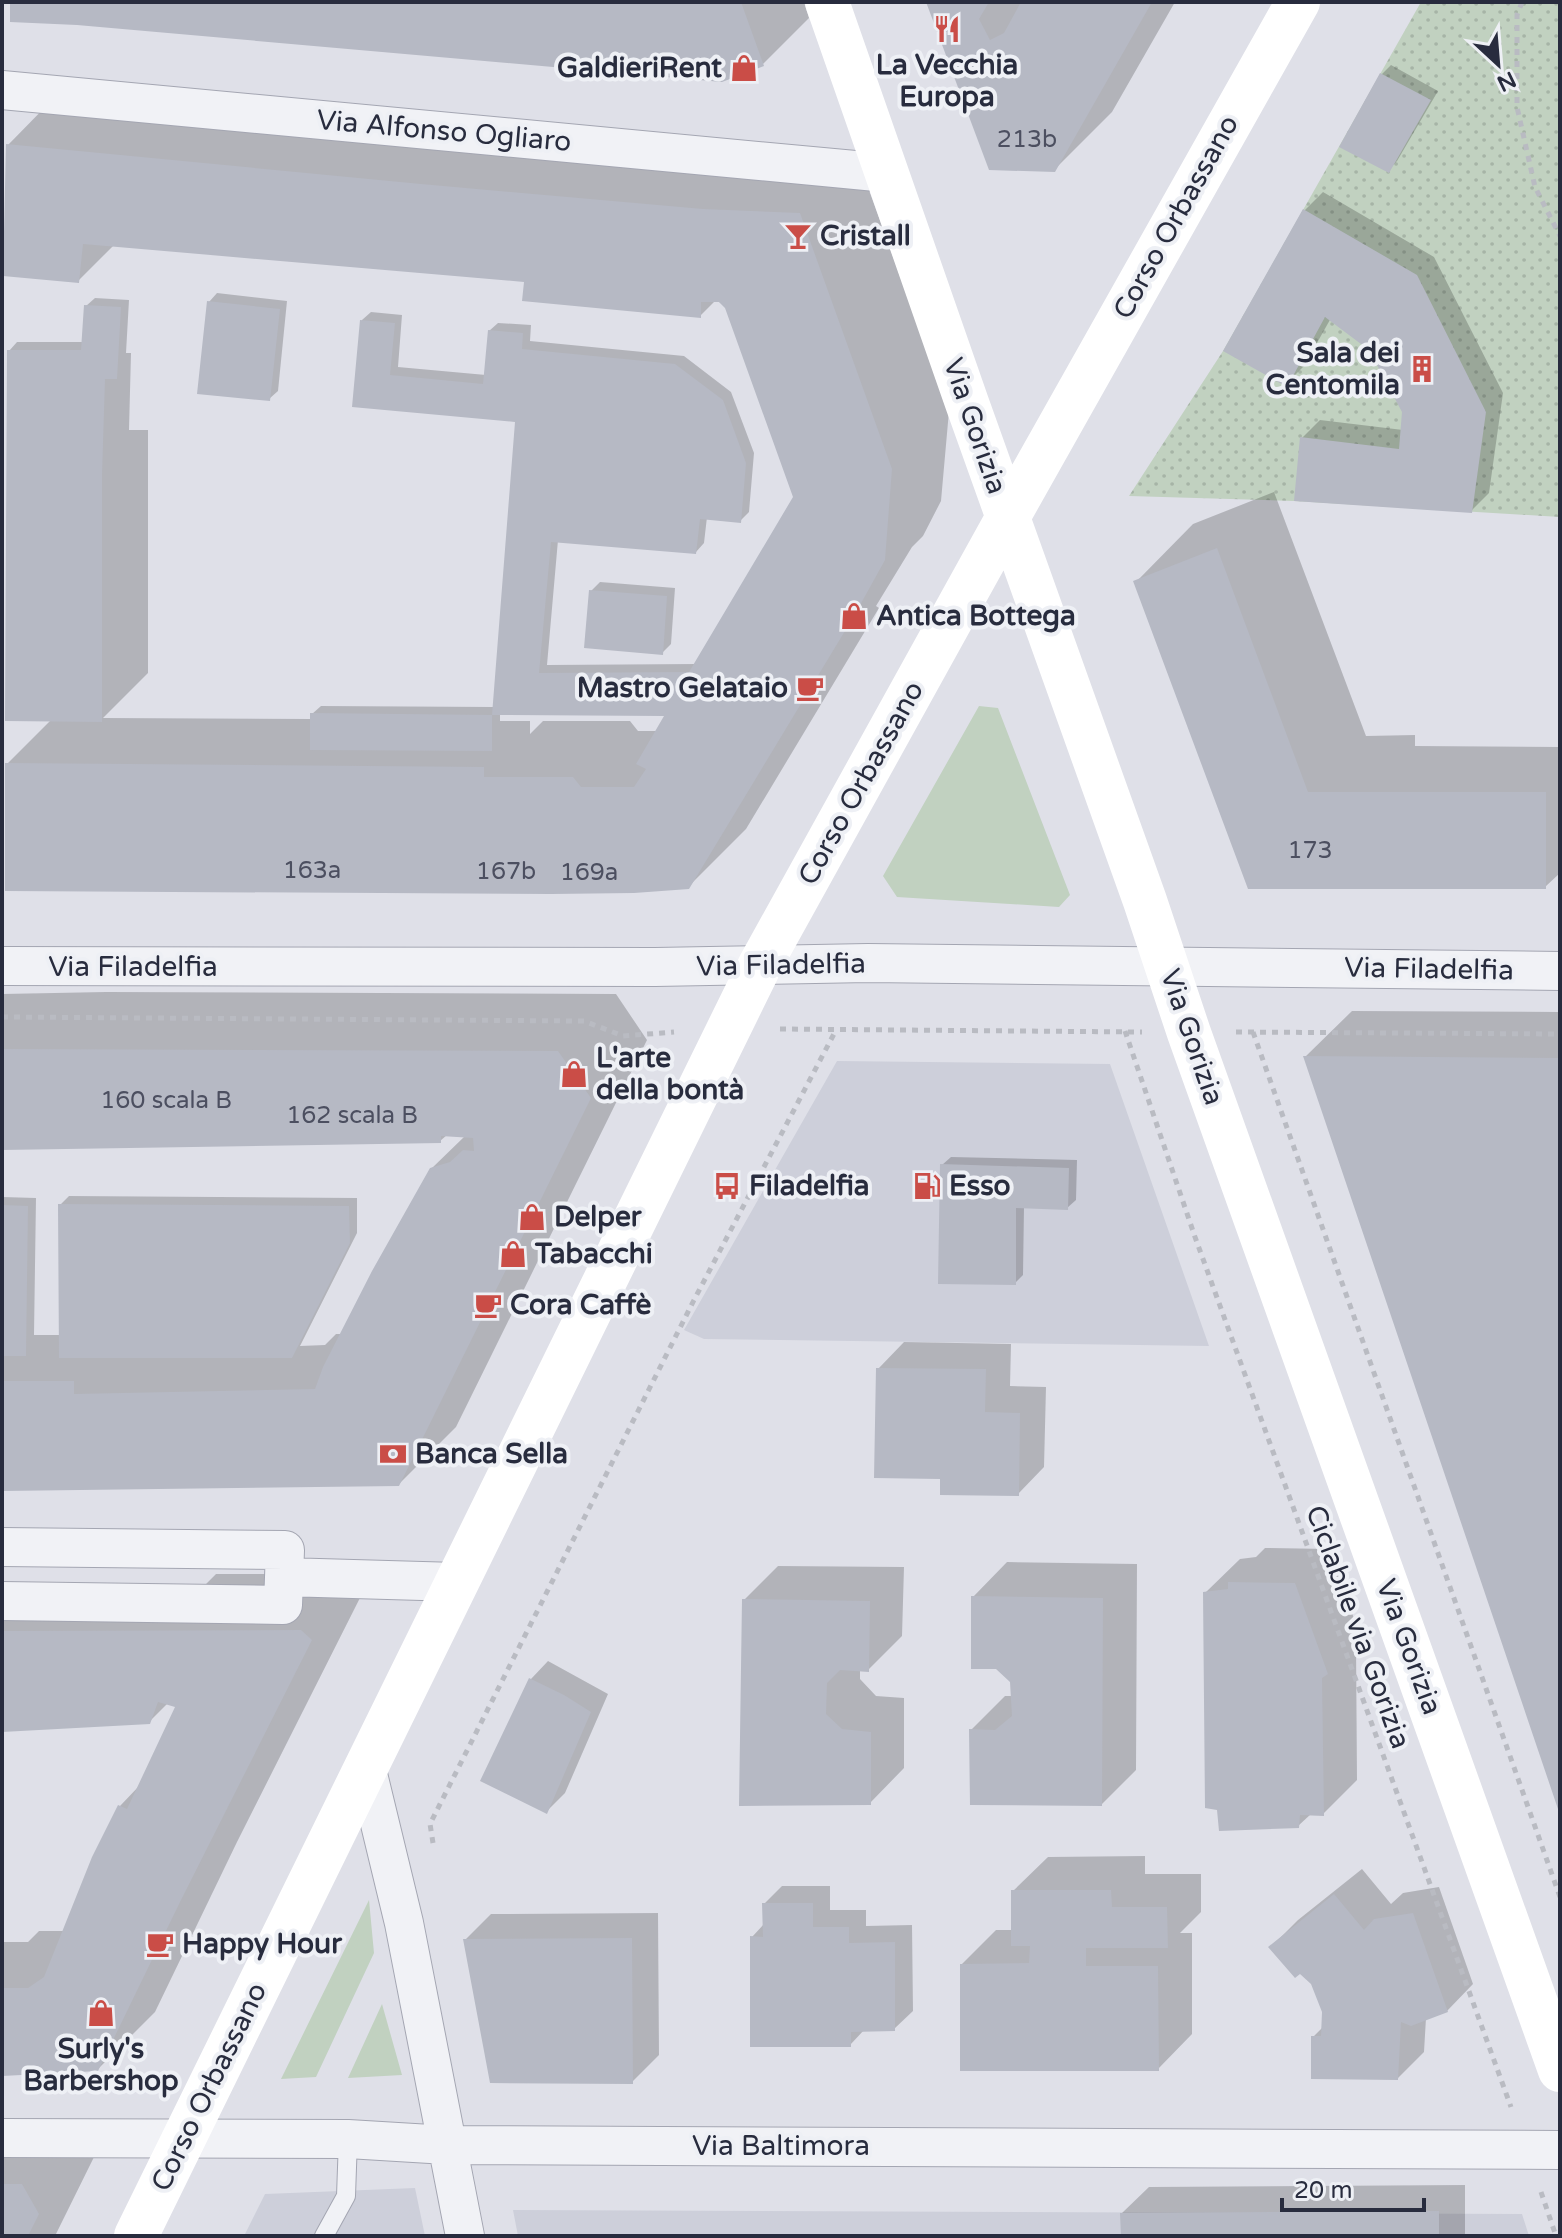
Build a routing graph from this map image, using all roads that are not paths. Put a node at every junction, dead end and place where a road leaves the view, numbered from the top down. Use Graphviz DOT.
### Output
graph roads {
  1 [pos="827,2"];
  2 [pos="1298,2"];
  3 [pos="2,90"];
  4 [pos="887,173"];
  5 [pos="1008,517"];
  6 [pos="760,965"];
  7 [pos="2,966"];
  8 [pos="1167,966"];
  9 [pos="1560,971"];
  10 [pos="2,1547"];
  11 [pos="284,1577"];
  12 [pos="457,1582"];
  13 [pos="2,1601"];
  14 [pos="366,1766"];
  15 [pos="1560,2070"];
  16 [pos="2,2138"];
  17 [pos="183,2138"];
  18 [pos="348,2139"];
  19 [pos="447,2145"];
  20 [pos="1543,2150"];
  21 [pos="136,2236"];
  22 [pos="324,2236"];
  23 [pos="465,2236"];
  1 -- 4 [label="main road, Via Gorizia"];
  2 -- 5 [label="main road, Corso Orbassano"];
  3 -- 4 [label="street, Via Alfonso Ogliaro"];
  4 -- 5 [label="main road, Via Gorizia"];
  5 -- 6 [label="main road, Corso Orbassano"];
  5 -- 8 [label="main road, Via Gorizia"];
  6 -- 7 [label="street, Via Filadelfia"];
  6 -- 8 [label="street, Via Filadelfia"];
  6 -- 12 [label="main road, Corso Orbassano"];
  8 -- 9 [label="street, Via Filadelfia"];
  8 -- 15 [label="main road, Via Gorizia"];
  10 -- 11 [label="street"];
  11 -- 12 [label="street"];
  11 -- 13 [label="street"];
  12 -- 14 [label="main road, Corso Orbassano"];
  14 -- 17 [label="main road, Corso Orbassano"];
  14 -- 19 [label="street"];
  16 -- 17 [label="street, Via Baltimora"];
  17 -- 18 [label="street, Via Baltimora"];
  17 -- 21 [label="main road, Corso Orbassano"];
  18 -- 19 [label="street, Via Baltimora"];
  18 -- 22 [label="lane"];
  19 -- 20 [label="street, Via Baltimora"];
  19 -- 23 [label="street"];
}
